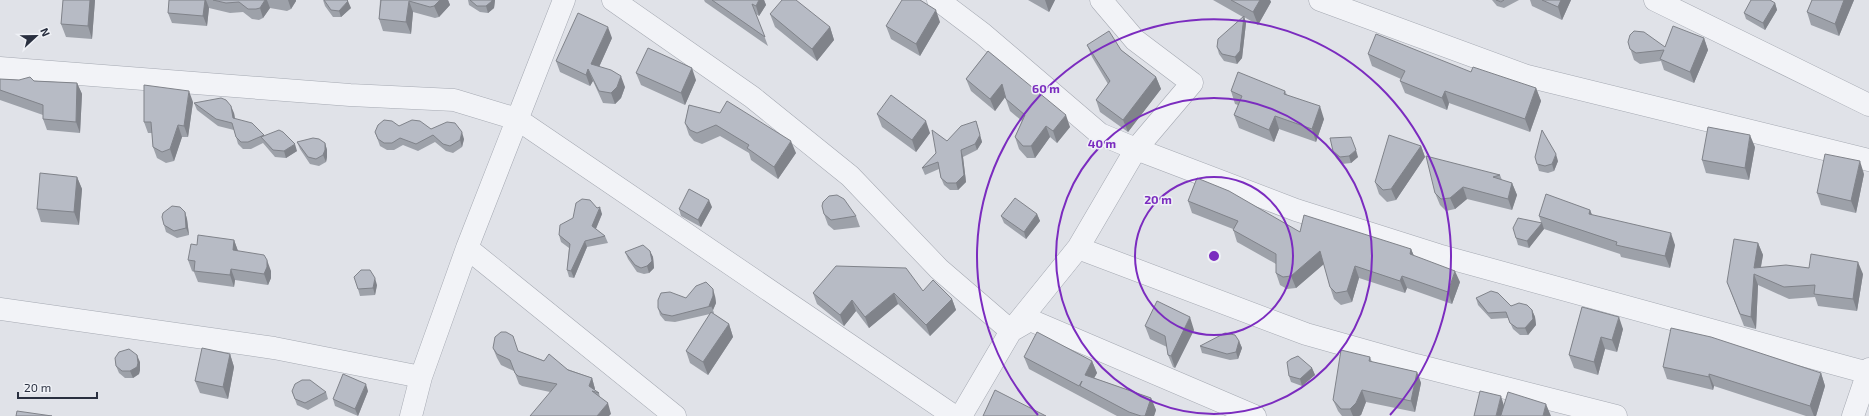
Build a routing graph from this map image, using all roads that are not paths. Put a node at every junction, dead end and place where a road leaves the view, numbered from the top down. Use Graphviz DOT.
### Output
graph roads {
  1 [pos="564,0"];
  2 [pos="613,0"];
  3 [pos="938,0"];
  4 [pos="1101,0"];
  5 [pos="1320,0"];
  6 [pos="1654,0"];
  7 [pos="0,68"];
  8 [pos="1869,105"];
  9 [pos="518,119"];
  10 [pos="1136,149"];
  11 [pos="1869,160"];
  12 [pos="467,248"];
  13 [pos="1078,248"];
  14 [pos="0,309"];
  15 [pos="1011,331"];
  16 [pos="421,377"];
  17 [pos="1867,380"];
  18 [pos="411,416"];
  19 [pos="675,416"];
  20 [pos="954,416"];
  21 [pos="961,416"];
  22 [pos="1254,416"];
  23 [pos="1616,416"];
  24 [pos="1853,416"];
  1 -- 9 [label="street"];
  2 -- 15 [label="street"];
  3 -- 10 [label="street"];
  4 -- 10 [label="street"];
  5 -- 11 [label="street"];
  6 -- 8 [label="street"];
  7 -- 9 [label="street"];
  9 -- 12 [label="street"];
  9 -- 20 [label="street"];
  10 -- 13 [label="street"];
  10 -- 17 [label="street"];
  12 -- 16 [label="street"];
  12 -- 19 [label="street"];
  13 -- 15 [label="street"];
  13 -- 23 [label="street"];
  14 -- 16 [label="street"];
  15 -- 21 [label="street"];
  15 -- 22 [label="street"];
  16 -- 18 [label="street"];
  17 -- 24 [label="street"];
}
